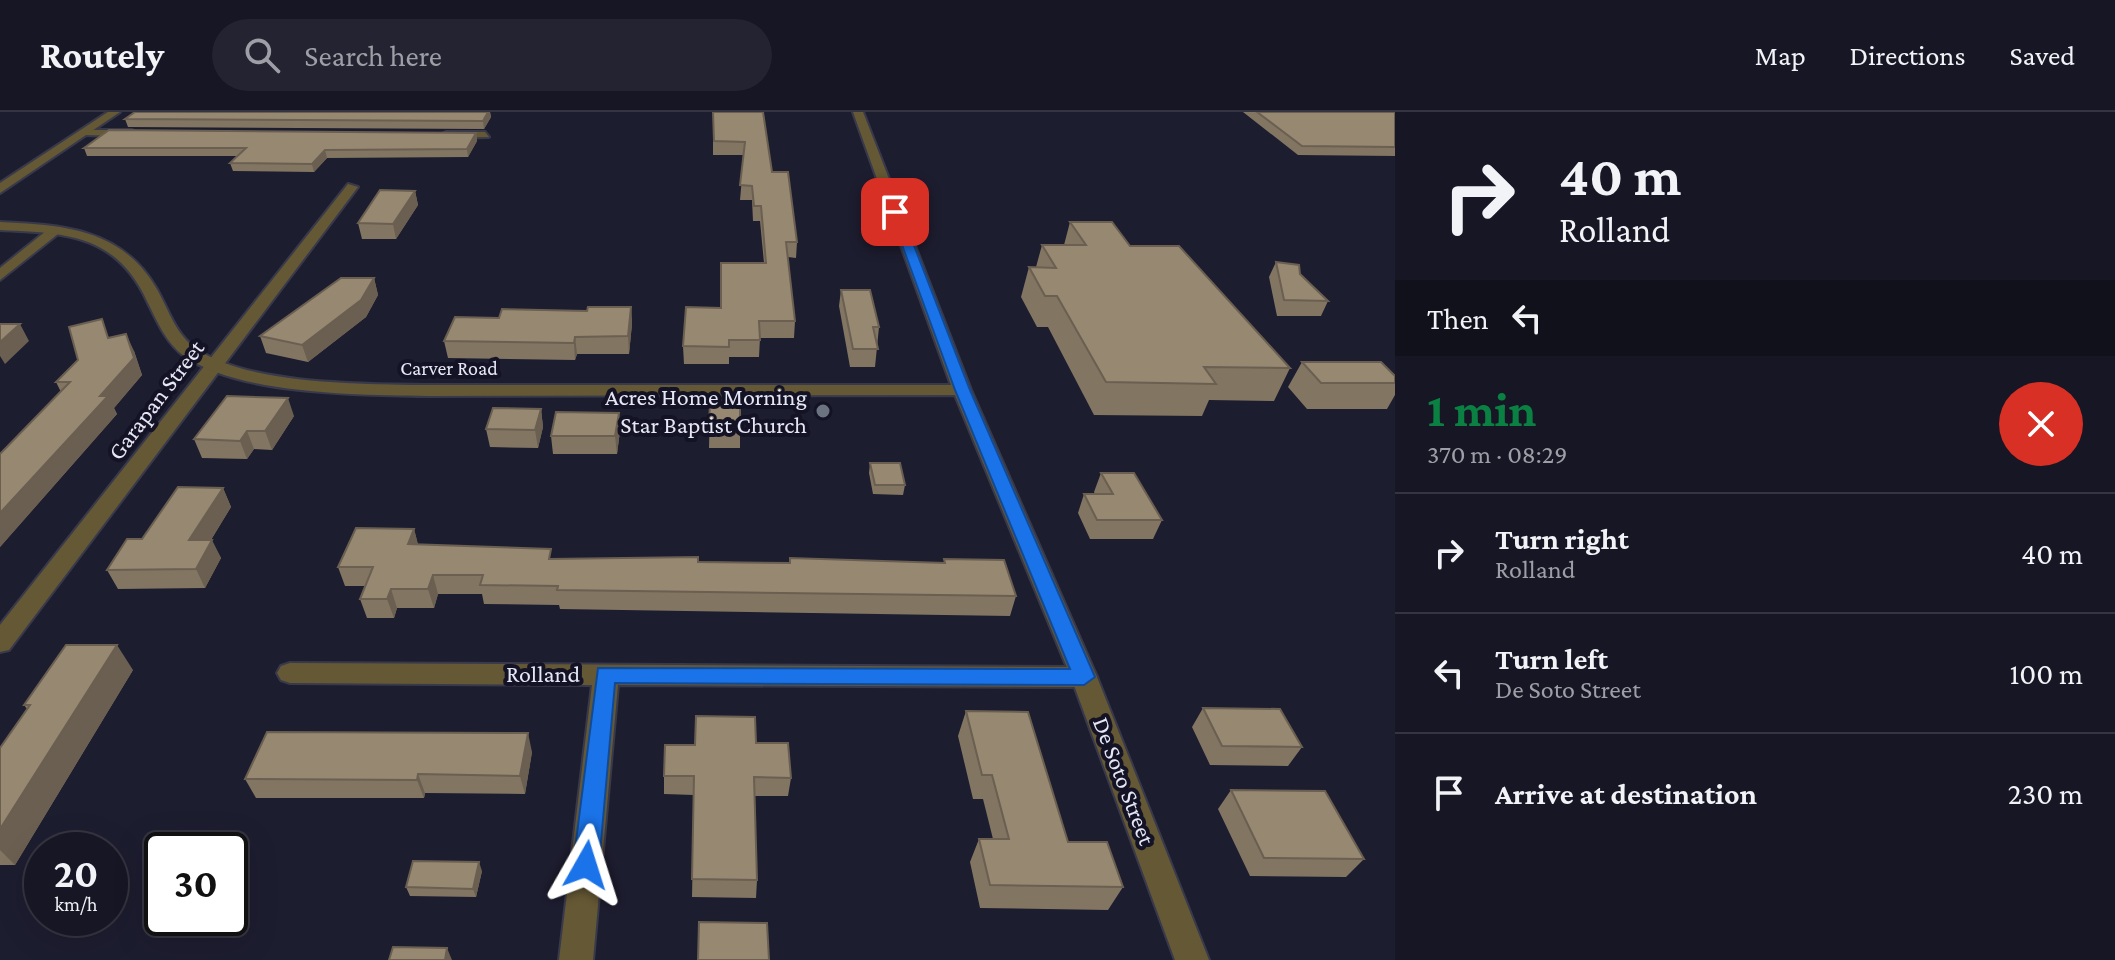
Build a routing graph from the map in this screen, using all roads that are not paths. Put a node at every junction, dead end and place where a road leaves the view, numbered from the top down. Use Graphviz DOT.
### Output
graph roads {
  1 [pos="115,112"];
  2 [pos="858,112"];
  3 [pos="84,133"];
  4 [pos="146,133"];
  5 [pos="439,135"];
  6 [pos="485,135"];
  7 [pos="352,187"];
  8 [pos="0,189"];
  9 [pos="0,226"];
  10 [pos="56,230"];
  11 [pos="0,275"];
  12 [pos="212,366"];
  13 [pos="962,390"];
  14 [pos="0,643"];
  15 [pos="290,673"];
  16 [pos="606,674"];
  17 [pos="1084,677"];
  18 [pos="576,960"];
  19 [pos="1192,960"];
  1 -- 3 [label="street"];
  2 -- 13 [label="street, De Soto Street"];
  3 -- 4 [label="street"];
  3 -- 8 [label="street"];
  5 -- 6 [label="street"];
  7 -- 12 [label="street, Garapan Street"];
  9 -- 10 [label="street, Carver Road"];
  10 -- 11 [label="street"];
  10 -- 12 [label="street, Carver Road"];
  12 -- 13 [label="street, Carver Road"];
  12 -- 14 [label="street, Garapan Street"];
  13 -- 17 [label="street, De Soto Street"];
  15 -- 16 [label="street, Rolland"];
  16 -- 17 [label="street, Rolland"];
  16 -- 18 [label="street"];
  17 -- 19 [label="street, De Soto Street"];
}
